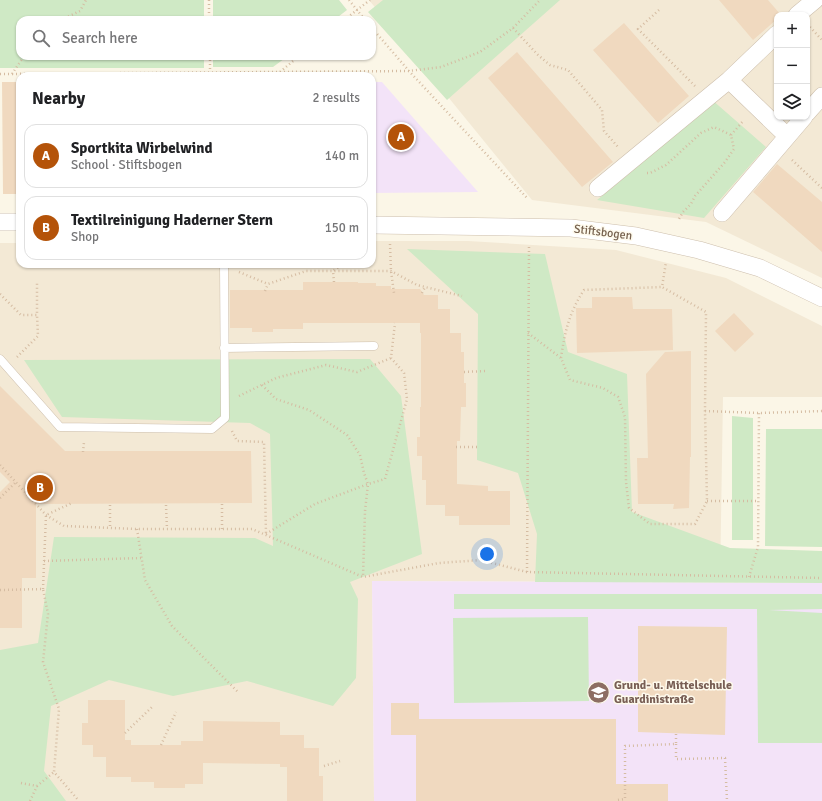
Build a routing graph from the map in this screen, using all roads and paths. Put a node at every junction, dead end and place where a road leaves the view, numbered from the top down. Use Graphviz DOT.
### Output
graph roads {
  1 [pos="86,0"];
  2 [pos="209,0"];
  3 [pos="349,0"];
  4 [pos="370,0"];
  5 [pos="540,0"];
  6 [pos="814,0"];
  7 [pos="357,10"];
  8 [pos="659,10"];
  9 [pos="800,12"];
  10 [pos="69,16"];
  11 [pos="209,16"];
  12 [pos="349,16"];
  13 [pos="362,16"];
  14 [pos="810,27"];
  15 [pos="513,28"];
  16 [pos="376,33"];
  17 [pos="774,37"];
  18 [pos="822,40"];
  19 [pos="21,60"];
  20 [pos="210,60"];
  21 [pos="294,60"];
  22 [pos="409,71"];
  23 [pos="210,72"];
  24 [pos="280,72"];
  25 [pos="0,74"];
  26 [pos="12,74"];
  27 [pos="16,74"];
  28 [pos="729,80"];
  29 [pos="822,96"];
  30 [pos="706,98"];
  31 [pos="810,110"];
  32 [pos="801,120"];
  33 [pos="782,141"];
  34 [pos="630,161"];
  35 [pos="598,188"];
  36 [pos="822,188"];
  37 [pos="528,199"];
  38 [pos="722,213"];
  39 [pos="679,219"];
  40 [pos="0,222"];
  41 [pos="16,222"];
  42 [pos="376,225"];
  43 [pos="390,244"];
  44 [pos="529,246"];
  45 [pos="666,262"];
  46 [pos="224,268"];
  47 [pos="231,268"];
  48 [pos="337,268"];
  49 [pos="333,271"];
  50 [pos="391,271"];
  51 [pos="37,281"];
  52 [pos="334,282"];
  53 [pos="268,284"];
  54 [pos="424,287"];
  55 [pos="662,287"];
  56 [pos="265,291"];
  57 [pos="394,293"];
  58 [pos="422,293"];
  59 [pos="0,294"];
  60 [pos="462,296"];
  61 [pos="822,298"];
  62 [pos="37,315"];
  63 [pos="395,323"];
  64 [pos="528,333"];
  65 [pos="374,346"];
  66 [pos="224,348"];
  67 [pos="391,358"];
  68 [pos="561,358"];
  69 [pos="0,359"];
  70 [pos="7,367"];
  71 [pos="485,371"];
  72 [pos="464,372"];
  73 [pos="262,385"];
  74 [pos="225,403"];
  75 [pos="822,411"];
  76 [pos="705,412"];
  77 [pos="759,412"];
  78 [pos="225,418"];
  79 [pos="456,447"];
  80 [pos="478,447"];
  81 [pos="0,465"];
  82 [pos="16,482"];
  83 [pos="368,484"];
  84 [pos="0,498"];
  85 [pos="707,501"];
  86 [pos="758,501"];
  87 [pos="72,503"];
  88 [pos="222,504"];
  89 [pos="110,505"];
  90 [pos="166,505"];
  91 [pos="46,515"];
  92 [pos="110,528"];
  93 [pos="137,529"];
  94 [pos="167,529"];
  95 [pos="222,529"];
  96 [pos="266,534"];
  97 [pos="142,558"];
  98 [pos="44,561"];
  99 [pos="527,572"];
  100 [pos="363,577"];
  101 [pos="749,577"];
  102 [pos="822,578"];
  103 [pos="43,589"];
  104 [pos="0,590"];
  105 [pos="238,692"];
  106 [pos="152,707"];
  107 [pos="176,712"];
  108 [pos="125,733"];
  109 [pos="676,733"];
  110 [pos="676,744"];
  111 [pos="161,745"];
  112 [pos="340,761"];
  113 [pos="324,766"];
  114 [pos="54,772"];
  115 [pos="21,783"];
  116 [pos="37,786"];
  117 [pos="618,800"];
  118 [pos="30,801"];
  119 [pos="79,801"];
  120 [pos="727,801"];
  1 -- 10 [label="path"];
  2 -- 11 [label="path"];
  3 -- 7 [label="path"];
  4 -- 7 [label="path"];
  5 -- 15 [label="path"];
  6 -- 9 [label="street"];
  7 -- 12 [label="path"];
  7 -- 13 [label="path"];
  8 -- 30 [label="path"];
  14 -- 18 [label="path"];
  15 -- 22 [label="path"];
  15 -- 34 [label="path"];
  16 -- 22 [label="path"];
  17 -- 28 [label="street"];
  19 -- 26 [label="path"];
  20 -- 23 [label="path"];
  21 -- 24 [label="path"];
  22 -- 24 [label="path"];
  22 -- 37 [label="path"];
  25 -- 26 [label="path"];
  26 -- 27 [label="path"];
  28 -- 30 [label="street"];
  28 -- 33 [label="street"];
  29 -- 31 [label="street"];
  30 -- 34 [label="street"];
  32 -- 33 [label="street"];
  33 -- 36 [label="path"];
  33 -- 38 [label="street"];
  34 -- 35 [label="street"];
  34 -- 39 [label="path"];
  40 -- 41 [label="street"];
  42 -- 61 [label="street, Stiftsbogen"];
  43 -- 50 [label="path"];
  44 -- 64 [label="path"];
  45 -- 55 [label="path"];
  46 -- 66 [label="lane"];
  47 -- 53 [label="path"];
  48 -- 49 [label="path"];
  49 -- 50 [label="path"];
  49 -- 52 [label="path"];
  49 -- 53 [label="path"];
  50 -- 54 [label="path"];
  50 -- 57 [label="path"];
  51 -- 62 [label="path"];
  53 -- 56 [label="path"];
  54 -- 58 [label="path"];
  54 -- 60 [label="path"];
  55 -- 68 [label="path"];
  55 -- 76 [label="path"];
  59 -- 62 [label="path"];
  62 -- 70 [label="path"];
  63 -- 67 [label="path"];
  64 -- 68 [label="path"];
  64 -- 99 [label="path"];
  65 -- 66 [label="lane"];
  66 -- 74 [label="lane"];
  67 -- 73 [label="path"];
  67 -- 83 [label="path"];
  68 -- 85 [label="path"];
  69 -- 70 [label="lane"];
  70 -- 78 [label="lane"];
  71 -- 72 [label="path"];
  73 -- 74 [label="path"];
  73 -- 83 [label="path"];
  74 -- 78 [label="lane"];
  75 -- 77 [label="path"];
  76 -- 77 [label="path"];
  76 -- 85 [label="path"];
  77 -- 86 [label="path"];
  78 -- 96 [label="path"];
  79 -- 80 [label="path"];
  81 -- 82 [label="path"];
  82 -- 84 [label="path"];
  82 -- 91 [label="path"];
  83 -- 96 [label="path"];
  83 -- 100 [label="path"];
  85 -- 86 [label="path"];
  86 -- 101 [label="path"];
  87 -- 91 [label="path"];
  88 -- 95 [label="path"];
  89 -- 92 [label="path"];
  90 -- 94 [label="path"];
  91 -- 92 [label="path"];
  91 -- 98 [label="path"];
  92 -- 93 [label="path"];
  93 -- 94 [label="path"];
  93 -- 97 [label="path"];
  94 -- 95 [label="path"];
  95 -- 96 [label="path"];
  96 -- 100 [label="path"];
  97 -- 98 [label="path"];
  97 -- 105 [label="path"];
  98 -- 103 [label="path"];
  99 -- 100 [label="path"];
  99 -- 101 [label="path"];
  101 -- 102 [label="path"];
  103 -- 104 [label="path"];
  103 -- 114 [label="path"];
  106 -- 108 [label="path"];
  107 -- 111 [label="path"];
  109 -- 110 [label="path"];
  110 -- 117 [label="path"];
  110 -- 120 [label="path"];
  112 -- 113 [label="path"];
  114 -- 116 [label="path"];
  114 -- 119 [label="path"];
  115 -- 116 [label="path"];
  116 -- 118 [label="path"];
}
